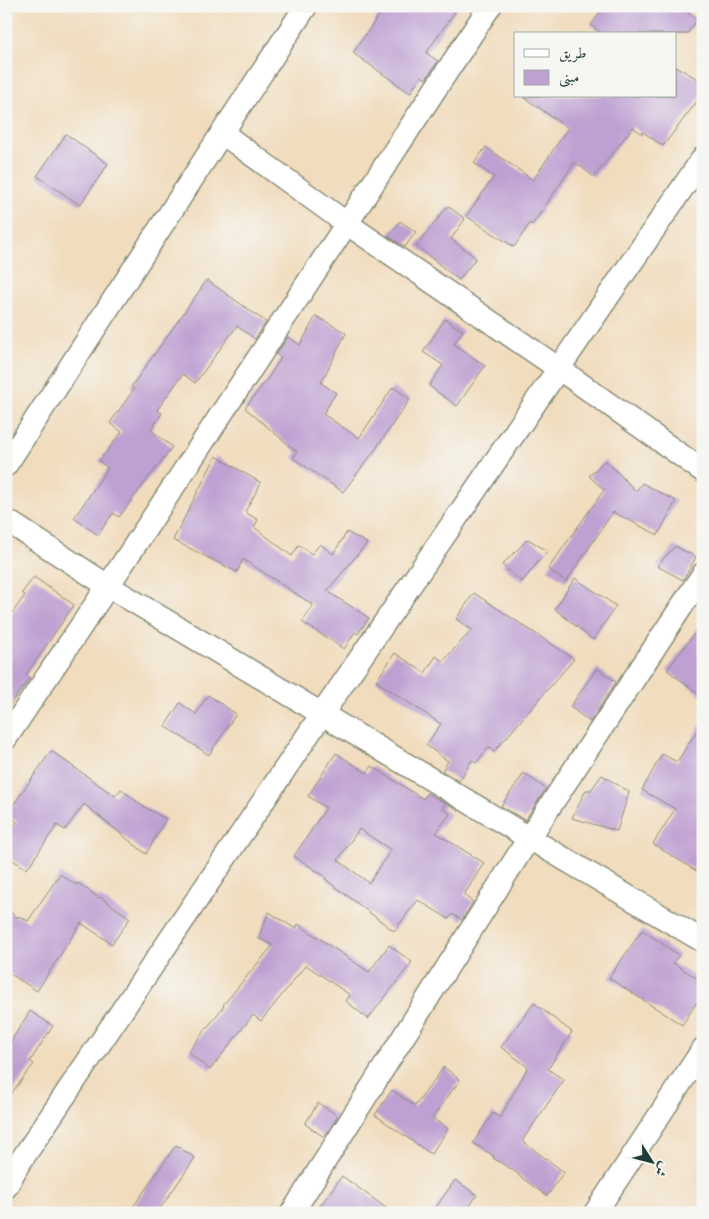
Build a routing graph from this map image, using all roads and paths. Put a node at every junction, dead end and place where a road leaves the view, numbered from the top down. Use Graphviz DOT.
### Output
graph roads {
  1 [pos="306,6"];
  2 [pos="490,6"];
  3 [pos="222,133"];
  4 [pos="703,158"];
  5 [pos="346,223"];
  6 [pos="558,368"];
  7 [pos="6,465"];
  8 [pos="703,471"];
  9 [pos="6,520"];
  10 [pos="703,574"];
  11 [pos="108,586"];
  12 [pos="322,714"];
  13 [pos="6,738"];
  14 [pos="529,838"];
  15 [pos="703,940"];
  16 [pos="703,1049"];
  17 [pos="6,1187"];
  18 [pos="292,1213"];
  19 [pos="595,1213"];
  1 -- 3 [label="street"];
  2 -- 5 [label="street"];
  3 -- 5 [label="street"];
  3 -- 7 [label="street"];
  4 -- 6 [label="street"];
  5 -- 6 [label="street"];
  5 -- 11 [label="street"];
  6 -- 8 [label="street"];
  6 -- 12 [label="street"];
  9 -- 11 [label="street"];
  10 -- 14 [label="street"];
  11 -- 12 [label="street"];
  11 -- 13 [label="street"];
  12 -- 14 [label="street"];
  12 -- 17 [label="street"];
  14 -- 15 [label="street"];
  14 -- 18 [label="street"];
  16 -- 19 [label="street"];
}
